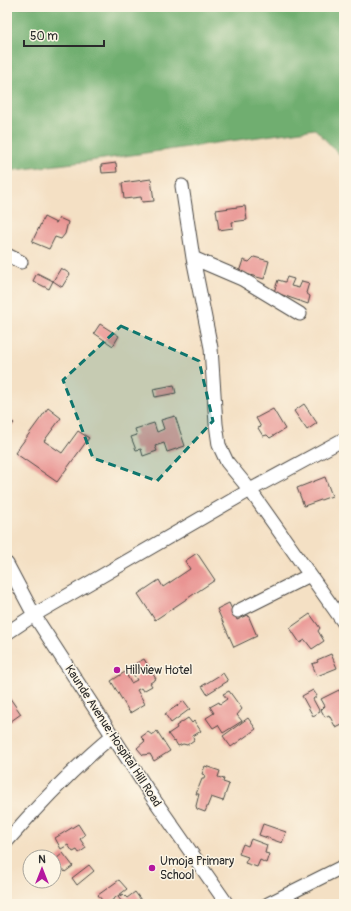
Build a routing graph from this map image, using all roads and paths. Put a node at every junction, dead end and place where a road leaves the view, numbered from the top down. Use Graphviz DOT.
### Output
graph roads {
  1 [pos="182,186"];
  2 [pos="7,255"];
  3 [pos="193,258"];
  4 [pos="21,262"];
  5 [pos="300,314"];
  6 [pos="344,439"];
  7 [pos="250,490"];
  8 [pos="7,564"];
  9 [pos="310,575"];
  10 [pos="238,611"];
  11 [pos="34,615"];
  12 [pos="344,623"];
  13 [pos="7,633"];
  14 [pos="113,735"];
  15 [pos="7,841"];
  16 [pos="344,866"];
  17 [pos="227,904"];
  18 [pos="268,904"];
  1 -- 3 [label="street"];
  2 -- 4 [label="street"];
  3 -- 5 [label="street"];
  3 -- 7 [label="street"];
  6 -- 7 [label="street"];
  7 -- 9 [label="street"];
  7 -- 11 [label="street"];
  8 -- 11 [label="street, Kaunde Avenue;Hospital Hill Road"];
  9 -- 10 [label="street"];
  9 -- 12 [label="street"];
  11 -- 13 [label="street"];
  11 -- 14 [label="street, Kaunde Avenue;Hospital Hill Road"];
  14 -- 15 [label="street"];
  14 -- 17 [label="street, Kaunde Avenue;Hospital Hill Road"];
  16 -- 18 [label="street"];
}
